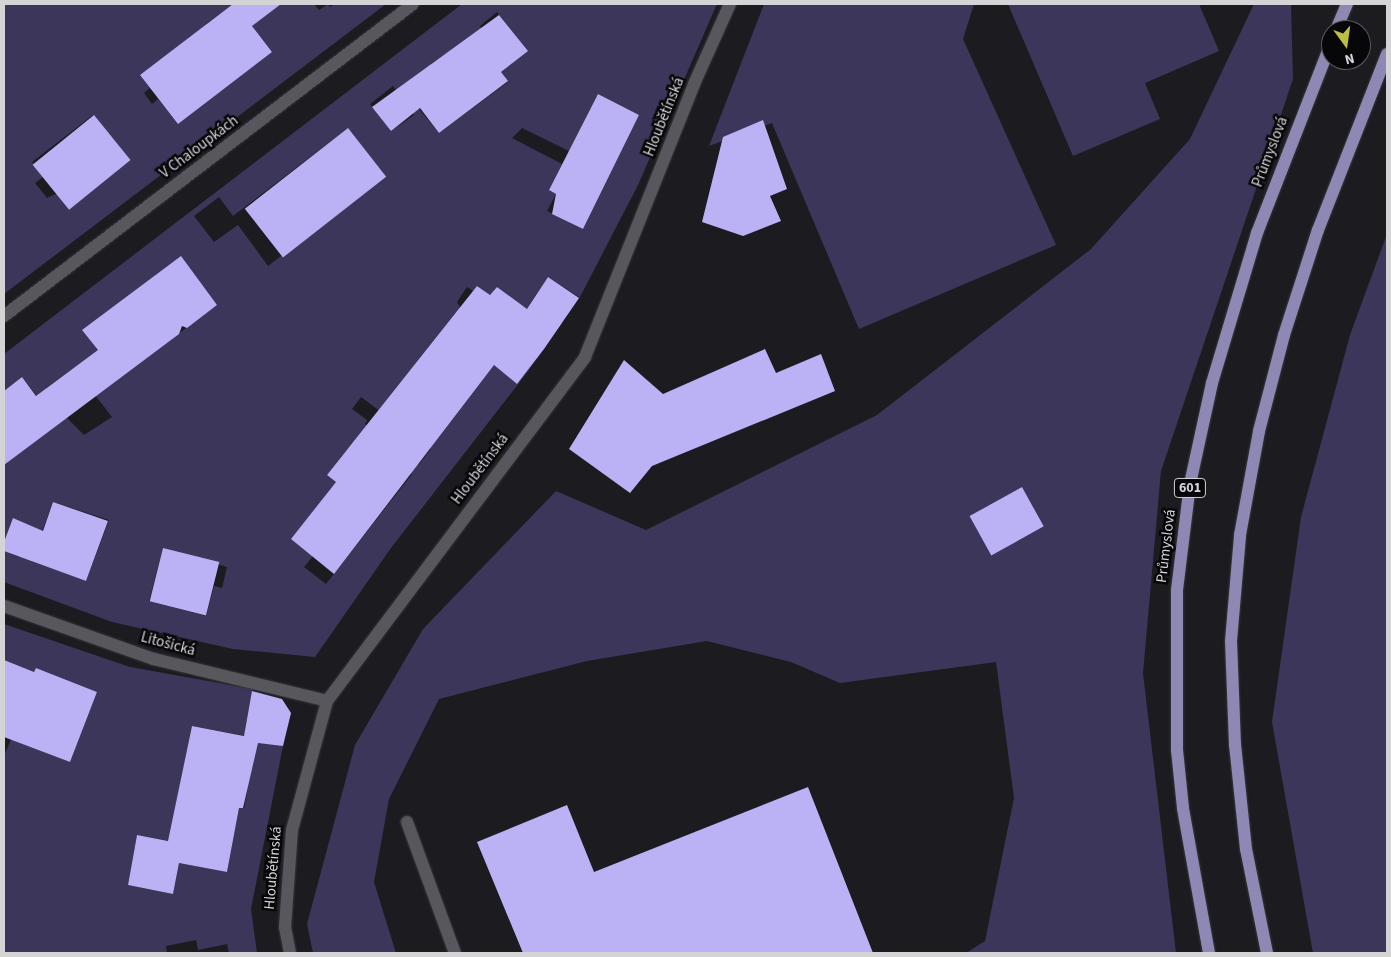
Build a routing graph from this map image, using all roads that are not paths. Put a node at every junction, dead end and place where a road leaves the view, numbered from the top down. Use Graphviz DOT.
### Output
graph roads {
  1 [pos="413,4"];
  2 [pos="730,4"];
  3 [pos="1347,4"];
  4 [pos="1340,20"];
  5 [pos="1387,54"];
  6 [pos="1321,69"];
  7 [pos="4,316"];
  8 [pos="4,606"];
  9 [pos="327,701"];
  10 [pos="408,822"];
  11 [pos="290,953"];
  12 [pos="455,953"];
  13 [pos="1209,953"];
  14 [pos="1267,953"];
  1 -- 7 [label="street, V Chaloupkách"];
  2 -- 9 [label="street, Hloubětínská"];
  3 -- 4 [label="main road"];
  5 -- 14 [label="main road"];
  6 -- 13 [label="main road, Průmyslová / 601"];
  8 -- 9 [label="street, Litošická"];
  9 -- 11 [label="street, Hloubětínská"];
  10 -- 12 [label="street"];
}
